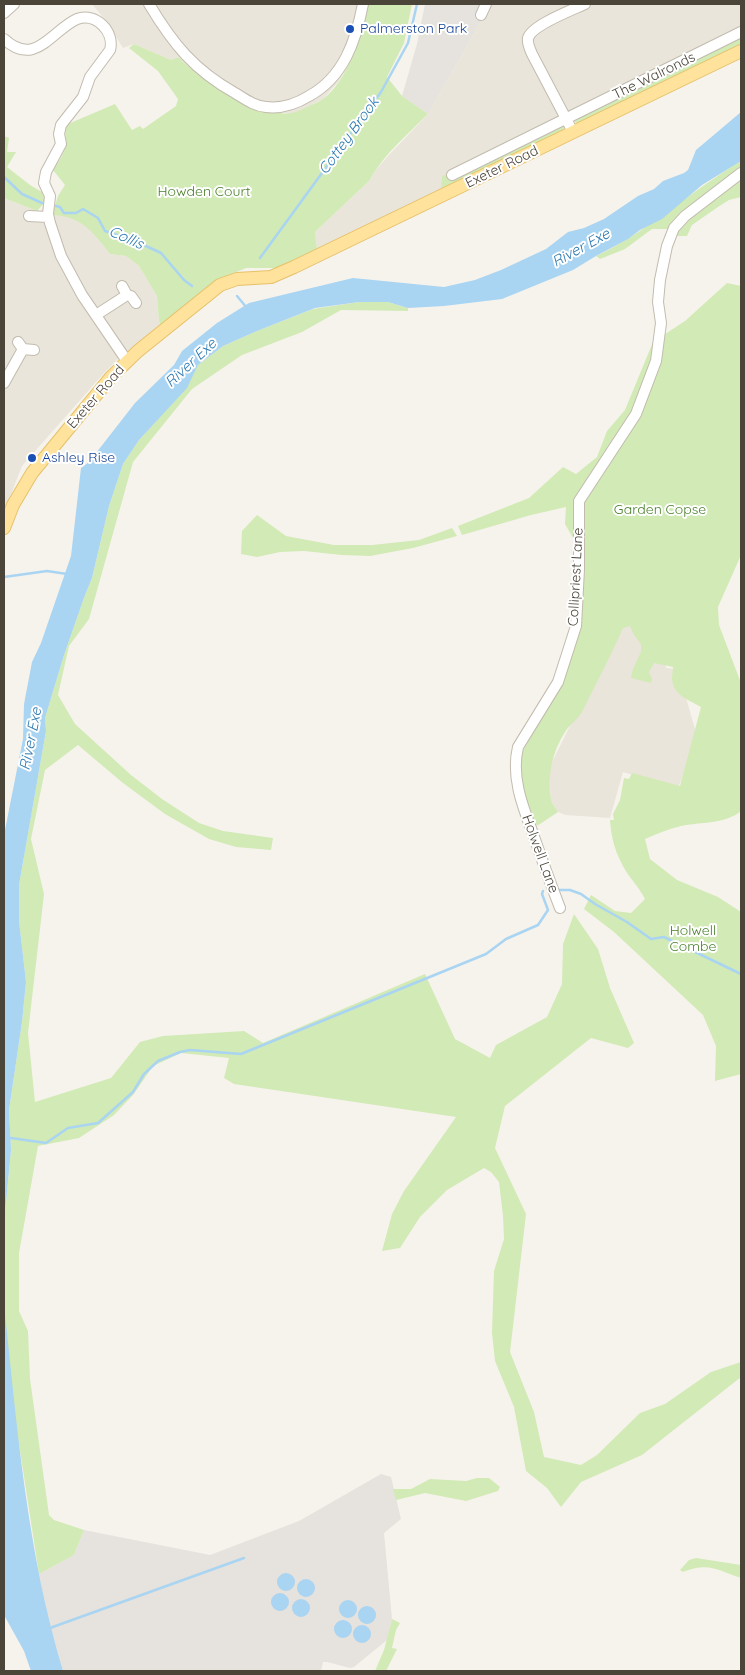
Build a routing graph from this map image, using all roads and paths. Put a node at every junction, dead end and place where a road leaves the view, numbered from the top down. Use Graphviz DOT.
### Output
graph roads {
  1 [pos="14,4"];
  2 [pos="149,4"];
  3 [pos="363,4"];
  4 [pos="486,4"];
  5 [pos="585,4"];
  6 [pos="4,13"];
  7 [pos="480,14"];
  8 [pos="741,32"];
  9 [pos="4,39"];
  10 [pos="741,51"];
  11 [pos="566,119"];
  12 [pos="573,132"];
  13 [pos="741,173"];
  14 [pos="452,175"];
  15 [pos="29,216"];
  16 [pos="48,217"];
  17 [pos="136,303"];
  18 [pos="96,314"];
  19 [pos="34,350"];
  20 [pos="127,361"];
  21 [pos="4,383"];
  22 [pos="5,521"];
  23 [pos="521,800"];
  24 [pos="560,908"];
  1 -- 6 [label="street"];
  2 -- 3 [label="street"];
  4 -- 7 [label="street"];
  5 -- 11 [label="street"];
  8 -- 11 [label="street, The Walronds"];
  9 -- 16 [label="street"];
  10 -- 12 [label="main road, Exeter Road"];
  11 -- 12 [label="street"];
  11 -- 14 [label="street, The Walronds"];
  12 -- 20 [label="main road, Exeter Road"];
  13 -- 23 [label="street, Collipriest Lane"];
  15 -- 16 [label="street"];
  16 -- 18 [label="street"];
  17 -- 18 [label="street"];
  18 -- 20 [label="street"];
  19 -- 21 [label="street"];
  20 -- 22 [label="main road, Exeter Road"];
  23 -- 24 [label="street, Holwell Lane"];
}
